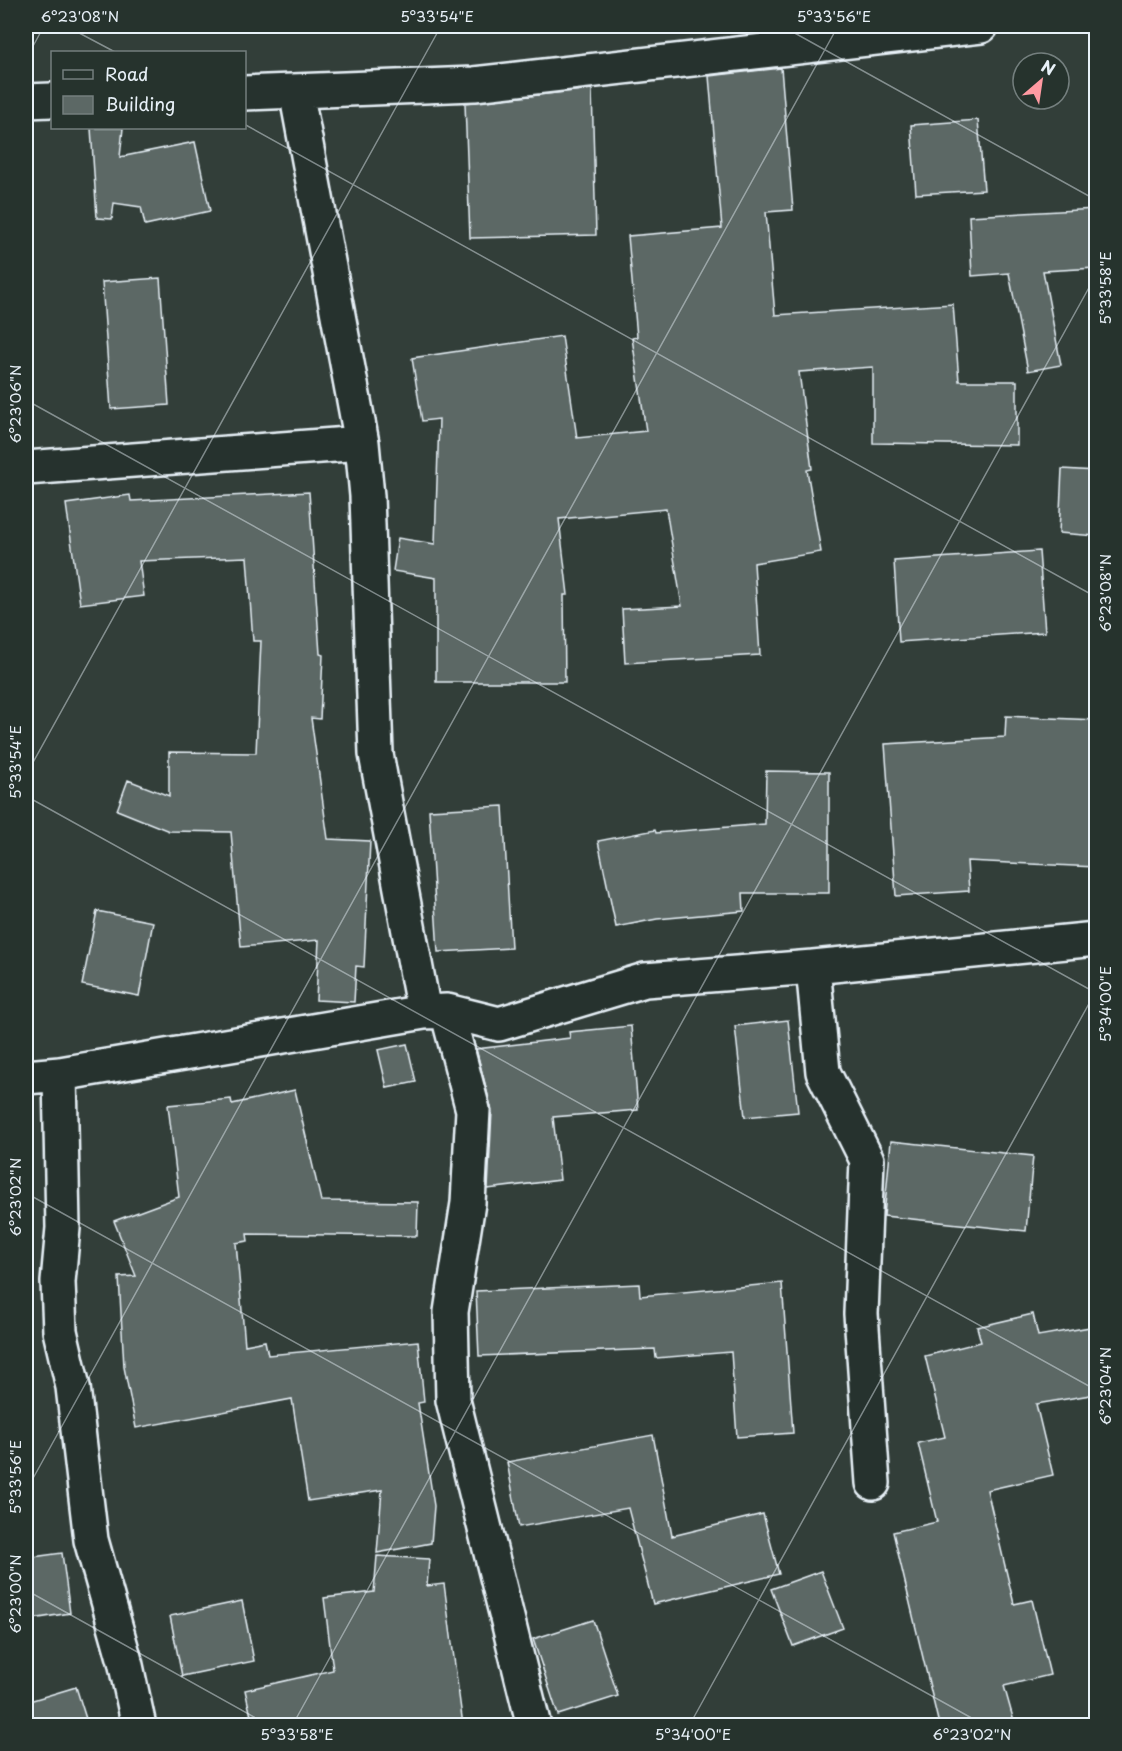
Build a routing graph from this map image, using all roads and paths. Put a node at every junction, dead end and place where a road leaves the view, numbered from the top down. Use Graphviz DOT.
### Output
graph roads {
  1 [pos="981,26"];
  2 [pos="296,91"];
  3 [pos="246,93"];
  4 [pos="51,100"];
  5 [pos="26,101"];
  6 [pos="362,443"];
  7 [pos="26,468"];
  8 [pos="1096,939"];
  9 [pos="813,967"];
  10 [pos="436,1011"];
  11 [pos="60,1074"];
  12 [pos="26,1077"];
  13 [pos="873,1483"];
  14 [pos="139,1725"];
  15 [pos="534,1725"];
  1 -- 2 [label="street"];
  2 -- 3 [label="street"];
  2 -- 6 [label="street"];
  4 -- 5 [label="street"];
  6 -- 7 [label="street"];
  6 -- 10 [label="street"];
  8 -- 9 [label="street"];
  9 -- 10 [label="street"];
  9 -- 13 [label="street"];
  10 -- 11 [label="street"];
  10 -- 15 [label="street"];
  11 -- 12 [label="street"];
  11 -- 14 [label="street"];
}
